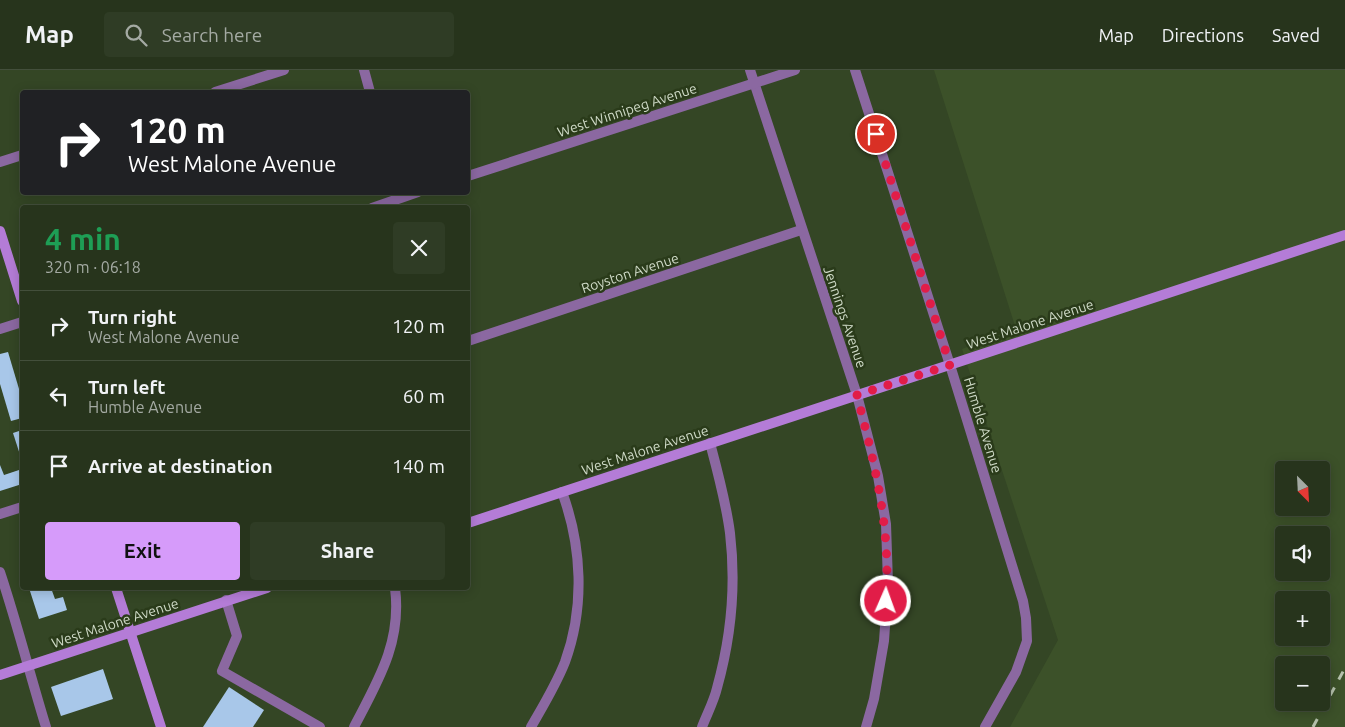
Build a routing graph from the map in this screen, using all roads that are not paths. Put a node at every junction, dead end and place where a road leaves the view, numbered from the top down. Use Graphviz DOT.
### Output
graph roads {
  1 [pos="284,70"];
  2 [pos="364,70"];
  3 [pos="750,70"];
  4 [pos="794,70"];
  5 [pos="855,70"];
  6 [pos="754,82"];
  7 [pos="221,90"];
  8 [pos="369,90"];
  9 [pos="20,156"];
  10 [pos="0,162"];
  11 [pos="470,175"];
  12 [pos="410,195"];
  13 [pos="397,200"];
  14 [pos="381,205"];
  15 [pos="801,230"];
  16 [pos="0,231"];
  17 [pos="1345,235"];
  18 [pos="20,295"];
  19 [pos="20,323"];
  20 [pos="0,329"];
  21 [pos="470,340"];
  22 [pos="950,365"];
  23 [pos="857,395"];
  24 [pos="710,443"];
  25 [pos="562,492"];
  26 [pos="20,508"];
  27 [pos="0,514"];
  28 [pos="470,521"];
  29 [pos="0,572"];
  30 [pos="117,590"];
  31 [pos="260,590"];
  32 [pos="395,590"];
  33 [pos="226,600"];
  34 [pos="130,632"];
  35 [pos="27,666"];
  36 [pos="0,675"];
  37 [pos="46,727"];
  38 [pos="161,727"];
  39 [pos="320,727"];
  40 [pos="354,727"];
  41 [pos="531,727"];
  42 [pos="702,727"];
  43 [pos="866,727"];
  44 [pos="985,727"];
  1 -- 7 [label="street"];
  2 -- 8 [label="street"];
  3 -- 6 [label="street, Jennings Avenue"];
  4 -- 6 [label="street, West Winnipeg Avenue"];
  5 -- 22 [label="street, Humble Avenue"];
  6 -- 11 [label="street, West Winnipeg Avenue"];
  6 -- 15 [label="street, Jennings Avenue"];
  9 -- 10 [label="street"];
  12 -- 13 [label="street"];
  13 -- 14 [label="street"];
  15 -- 21 [label="street, Royston Avenue"];
  15 -- 23 [label="street, Jennings Avenue"];
  16 -- 18 [label="street"];
  17 -- 22 [label="street, West Malone Avenue"];
  19 -- 20 [label="street"];
  22 -- 23 [label="street, West Malone Avenue"];
  22 -- 44 [label="street, Humble Avenue"];
  23 -- 24 [label="street, West Malone Avenue"];
  23 -- 43 [label="street, Jennings Avenue"];
  24 -- 25 [label="street, West Malone Avenue"];
  24 -- 42 [label="street"];
  25 -- 28 [label="street, West Malone Avenue"];
  25 -- 41 [label="street"];
  26 -- 27 [label="street"];
  29 -- 35 [label="street"];
  30 -- 34 [label="street"];
  31 -- 33 [label="street, West Malone Avenue"];
  32 -- 40 [label="street"];
  33 -- 34 [label="street, West Malone Avenue"];
  33 -- 39 [label="street"];
  34 -- 35 [label="street, West Malone Avenue"];
  34 -- 38 [label="street"];
  35 -- 36 [label="street, West Malone Avenue"];
  35 -- 37 [label="street"];
}
